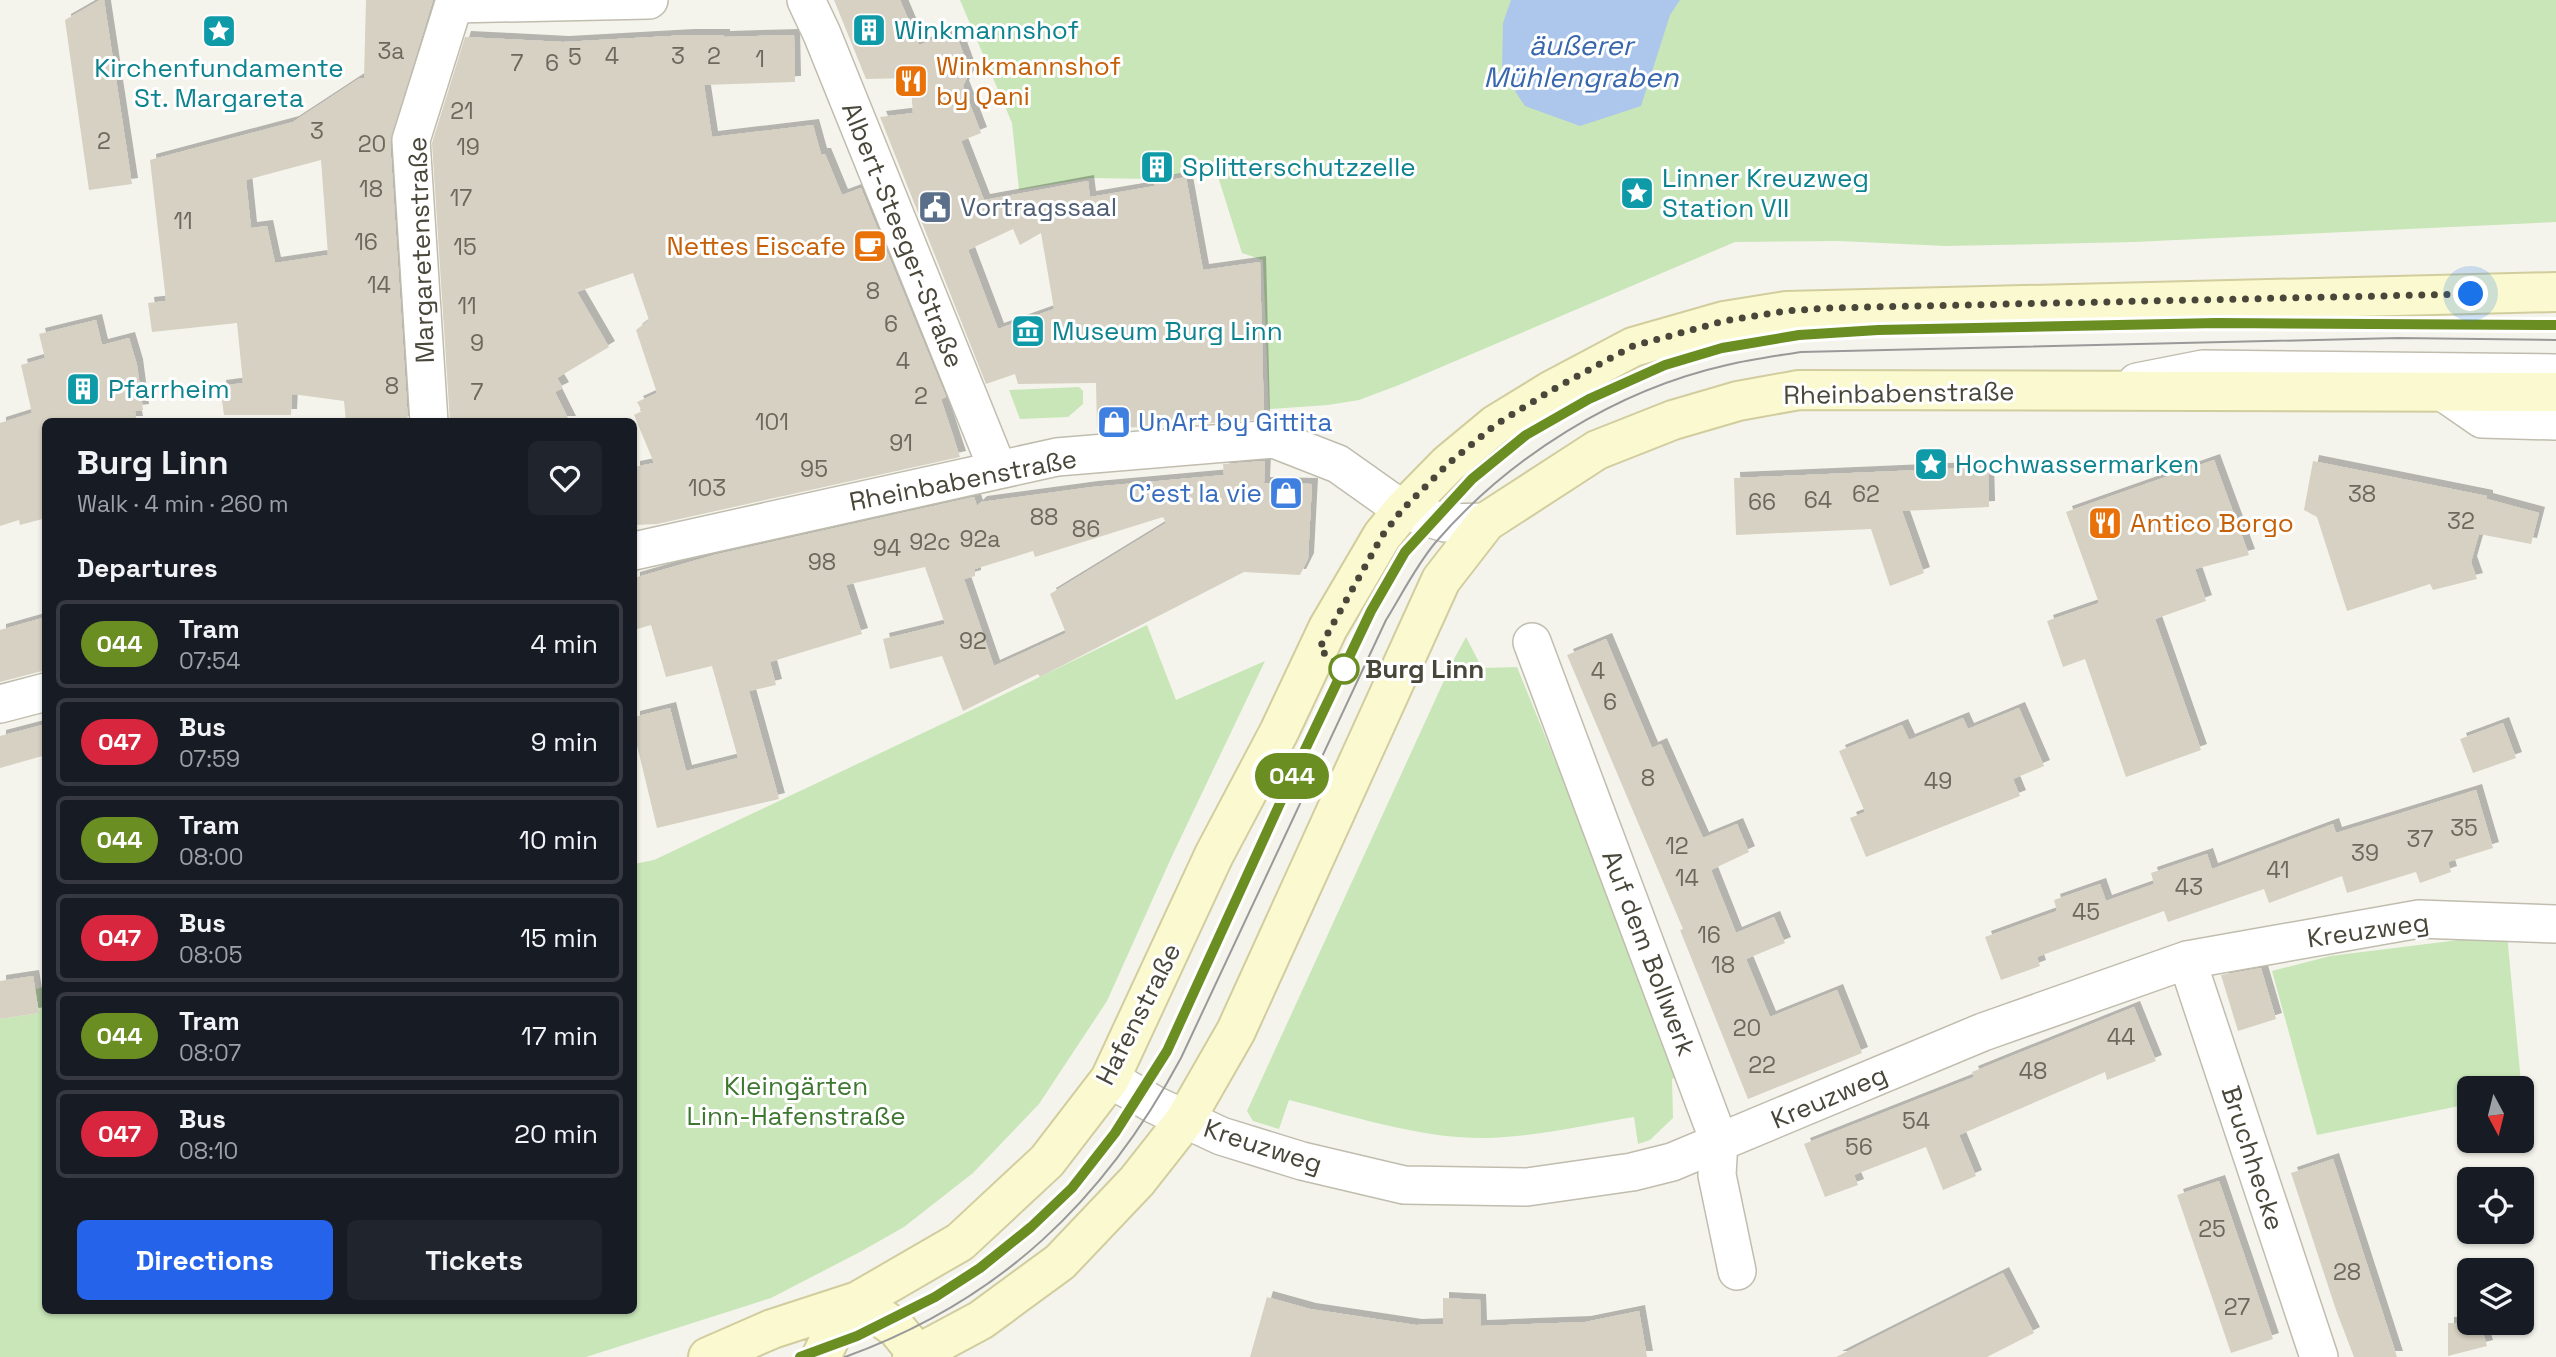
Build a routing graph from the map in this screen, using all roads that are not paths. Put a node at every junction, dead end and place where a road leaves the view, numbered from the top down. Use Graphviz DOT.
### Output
graph roads {
  1 [pos="649,0"];
  2 [pos="806,0"];
  3 [pos="454,2"];
  4 [pos="2556,292"];
  5 [pos="2556,373"];
  6 [pos="2091,391"];
  7 [pos="2443,392"];
  8 [pos="2556,392"];
  9 [pos="429,418"];
  10 [pos="2556,421"];
  11 [pos="998,470"];
  12 [pos="1402,510"];
  13 [pos="1486,522"];
  14 [pos="637,550"];
  15 [pos="1532,642"];
  16 [pos="42,693"];
  17 [pos="0,704"];
  18 [pos="2556,924"];
  19 [pos="2187,960"];
  20 [pos="1110,1079"];
  21 [pos="1185,1119"];
  22 [pos="1719,1141"];
  23 [pos="1737,1271"];
  24 [pos="858,1301"];
  25 [pos="917,1356"];
  26 [pos="708,1357"];
  27 [pos="821,1357"];
  28 [pos="2319,1357"];
  1 -- 3 [label="street"];
  2 -- 11 [label="street, Albert-Steeger-Straße"];
  3 -- 9 [label="street, Margaretenstraße"];
  4 -- 12 [label="main road"];
  5 -- 6 [label="street, Rheinbabenstraße"];
  6 -- 7 [label="main road, Rheinbabenstraße"];
  6 -- 13 [label="main road, Rheinbabenstraße"];
  7 -- 8 [label="main road, Rheinbabenstraße"];
  7 -- 10 [label="street"];
  11 -- 12 [label="street, Rheinbabenstraße"];
  11 -- 14 [label="street, Rheinbabenstraße"];
  12 -- 13 [label="street, Rheinbabenstraße"];
  12 -- 20 [label="main road, Hafenstraße"];
  13 -- 21 [label="main road"];
  15 -- 22 [label="street, Auf dem Bollwerk"];
  16 -- 17 [label="street"];
  18 -- 19 [label="street, Kreuzweg"];
  19 -- 22 [label="street, Kreuzweg"];
  19 -- 28 [label="street, Bruchhecke"];
  20 -- 21 [label="street, Kreuzweg"];
  20 -- 24 [label="main road, Hafenstraße"];
  21 -- 22 [label="street, Kreuzweg"];
  21 -- 25 [label="main road"];
  22 -- 23 [label="street, Auf dem Bollwerk"];
  24 -- 25 [label="main road"];
  24 -- 26 [label="main road, Hafenstraße"];
  24 -- 27 [label="main road"];
}
